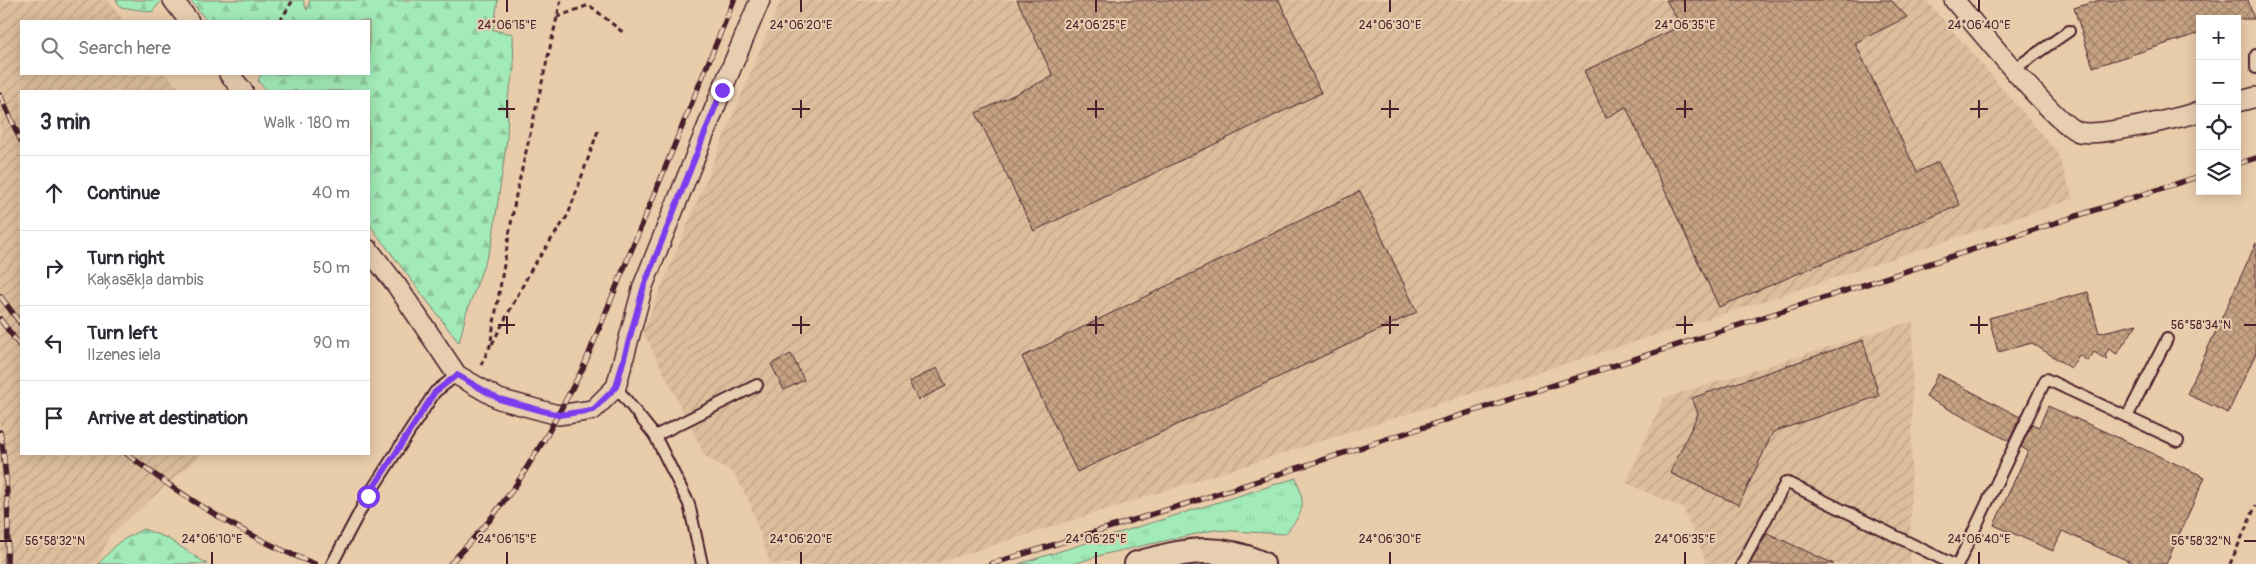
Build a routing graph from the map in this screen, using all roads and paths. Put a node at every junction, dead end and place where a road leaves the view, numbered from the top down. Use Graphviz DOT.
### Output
graph roads {
  1 [pos="173,0"];
  2 [pos="293,0"];
  3 [pos="561,0"];
  4 [pos="760,0"];
  5 [pos="1954,0"];
  6 [pos="556,17"];
  7 [pos="189,20"];
  8 [pos="281,20"];
  9 [pos="2069,31"];
  10 [pos="625,34"];
  11 [pos="2256,55"];
  12 [pos="2256,68"];
  13 [pos="2014,69"];
  14 [pos="230,75"];
  15 [pos="242,90"];
  16 [pos="2256,97"];
  17 [pos="2241,101"];
  18 [pos="2196,113"];
  19 [pos="599,128"];
  20 [pos="370,251"];
  21 [pos="2167,339"];
  22 [pos="490,346"];
  23 [pos="464,379"];
  24 [pos="757,385"];
  25 [pos="616,387"];
  26 [pos="2127,417"];
  27 [pos="655,436"];
  28 [pos="2178,441"];
  29 [pos="2256,505"];
  30 [pos="332,564"];
  31 [pos="702,564"];
  32 [pos="1137,564"];
  33 [pos="1262,564"];
  34 [pos="1742,564"];
  35 [pos="1952,564"];
  36 [pos="1958,564"];
  37 [pos="2230,564"];
  1 -- 7 [label="street"];
  2 -- 8 [label="path"];
  3 -- 6 [label="path"];
  4 -- 25 [label="street"];
  5 -- 13 [label="street"];
  6 -- 10 [label="path"];
  6 -- 22 [label="path"];
  9 -- 13 [label="lane"];
  11 -- 12 [label="lane"];
  13 -- 18 [label="street"];
  14 -- 15 [label="street"];
  16 -- 17 [label="street"];
  19 -- 22 [label="path"];
  20 -- 23 [label="street"];
  21 -- 26 [label="lane"];
  22 -- 23 [label="path"];
  23 -- 25 [label="street"];
  23 -- 30 [label="lane"];
  24 -- 27 [label="lane"];
  25 -- 27 [label="lane"];
  26 -- 28 [label="lane"];
  26 -- 36 [label="lane"];
  27 -- 31 [label="lane"];
  29 -- 37 [label="path"];
  32 -- 33 [label="street"];
  34 -- 35 [label="lane"];
}
